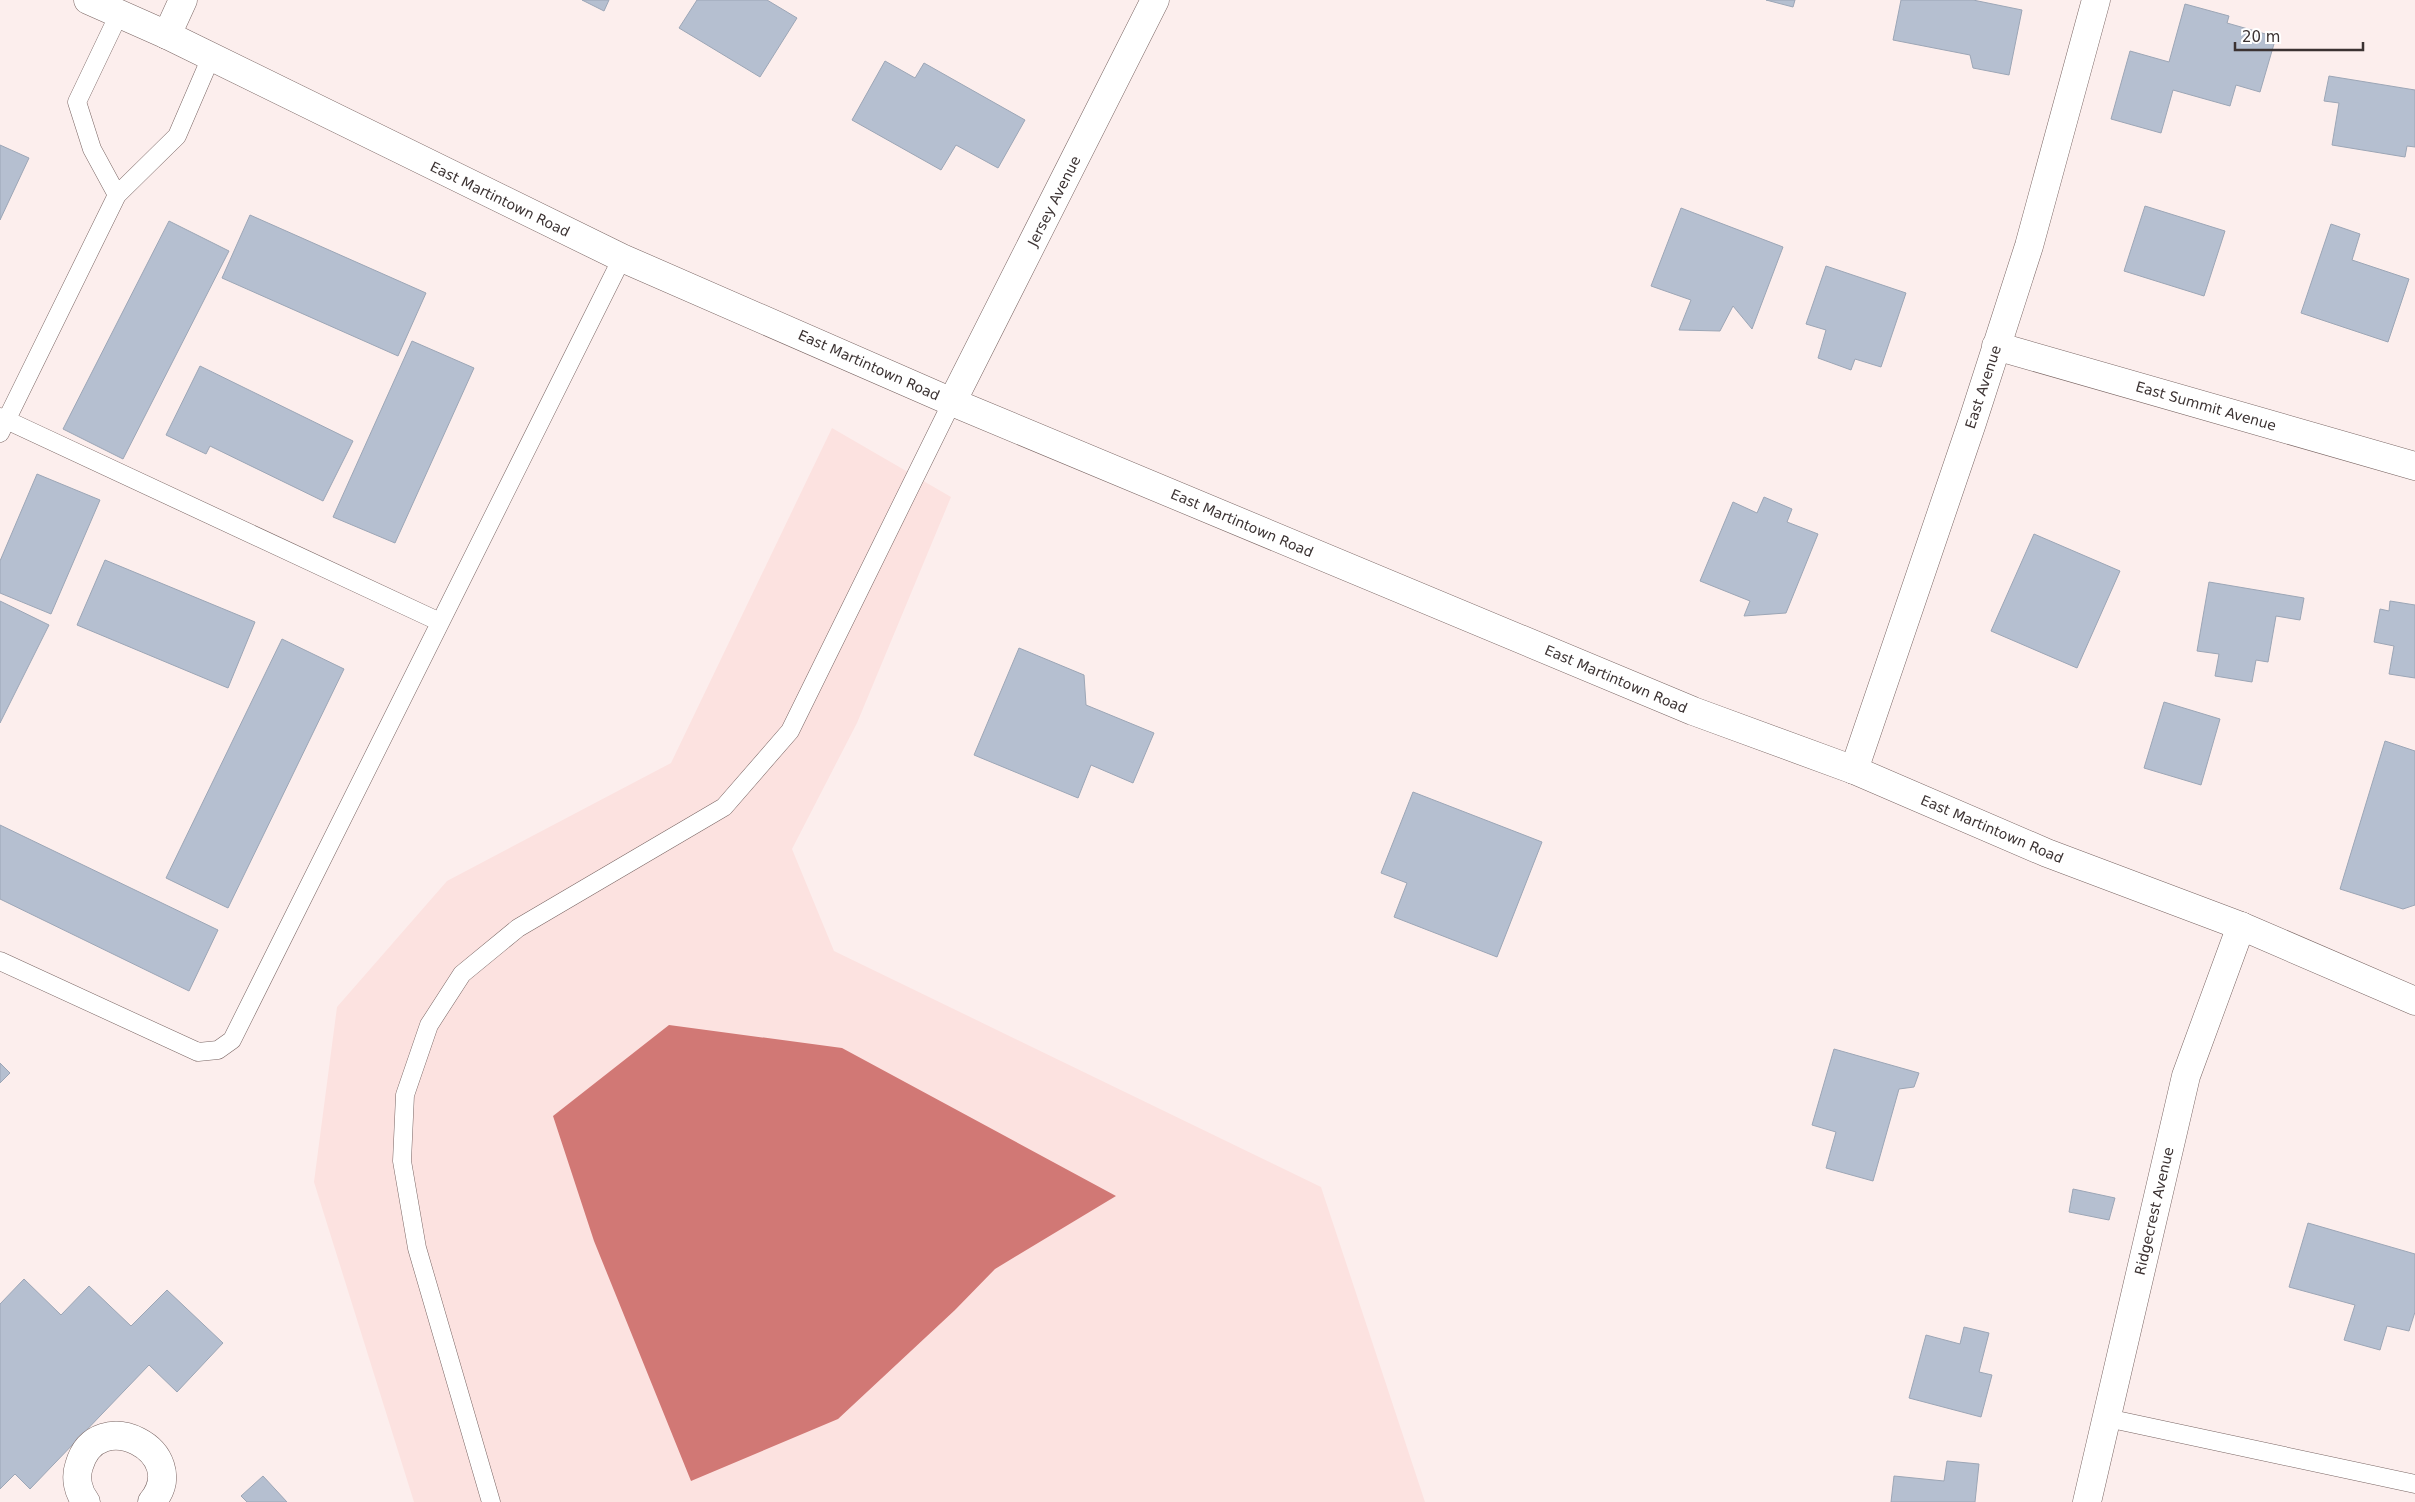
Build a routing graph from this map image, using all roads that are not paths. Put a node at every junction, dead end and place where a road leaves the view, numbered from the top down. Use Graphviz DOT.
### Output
graph roads {
  1 [pos="88,0"];
  2 [pos="183,0"];
  3 [pos="1155,0"];
  4 [pos="2096,0"];
  5 [pos="119,14"];
  6 [pos="167,35"];
  7 [pos="211,58"];
  8 [pos="117,195"];
  9 [pos="622,258"];
  10 [pos="1996,346"];
  11 [pos="952,402"];
  12 [pos="2,423"];
  13 [pos="2415,466"];
  14 [pos="440,622"];
  15 [pos="1854,770"];
  16 [pos="2241,926"];
  17 [pos="0,961"];
  18 [pos="2415,1001"];
  19 [pos="2107,1418"];
  20 [pos="2415,1484"];
  21 [pos="86,1502"];
  22 [pos="152,1502"];
  23 [pos="491,1502"];
  24 [pos="2087,1502"];
  1 -- 5 [label="main road, East Martintown Road"];
  2 -- 6 [label="main road"];
  3 -- 11 [label="main road, Jersey Avenue"];
  4 -- 10 [label="main road, East Avenue"];
  5 -- 6 [label="main road, East Martintown Road"];
  5 -- 8 [label="lane"];
  6 -- 7 [label="main road, East Martintown Road"];
  7 -- 8 [label="lane"];
  7 -- 9 [label="main road, East Martintown Road"];
  8 -- 12 [label="lane"];
  9 -- 11 [label="main road, East Martintown Road"];
  9 -- 14 [label="lane"];
  10 -- 13 [label="main road, East Summit Avenue"];
  10 -- 15 [label="main road, East Avenue"];
  11 -- 15 [label="main road, East Martintown Road"];
  11 -- 23 [label="lane"];
  12 -- 14 [label="lane"];
  14 -- 17 [label="lane"];
  15 -- 16 [label="main road, East Martintown Road"];
  16 -- 18 [label="main road, East Martintown Road"];
  16 -- 19 [label="main road, Ridgecrest Avenue"];
  19 -- 20 [label="lane"];
  19 -- 24 [label="main road, Ridgecrest Avenue"];
  21 -- 22 [label="main road"];
}
